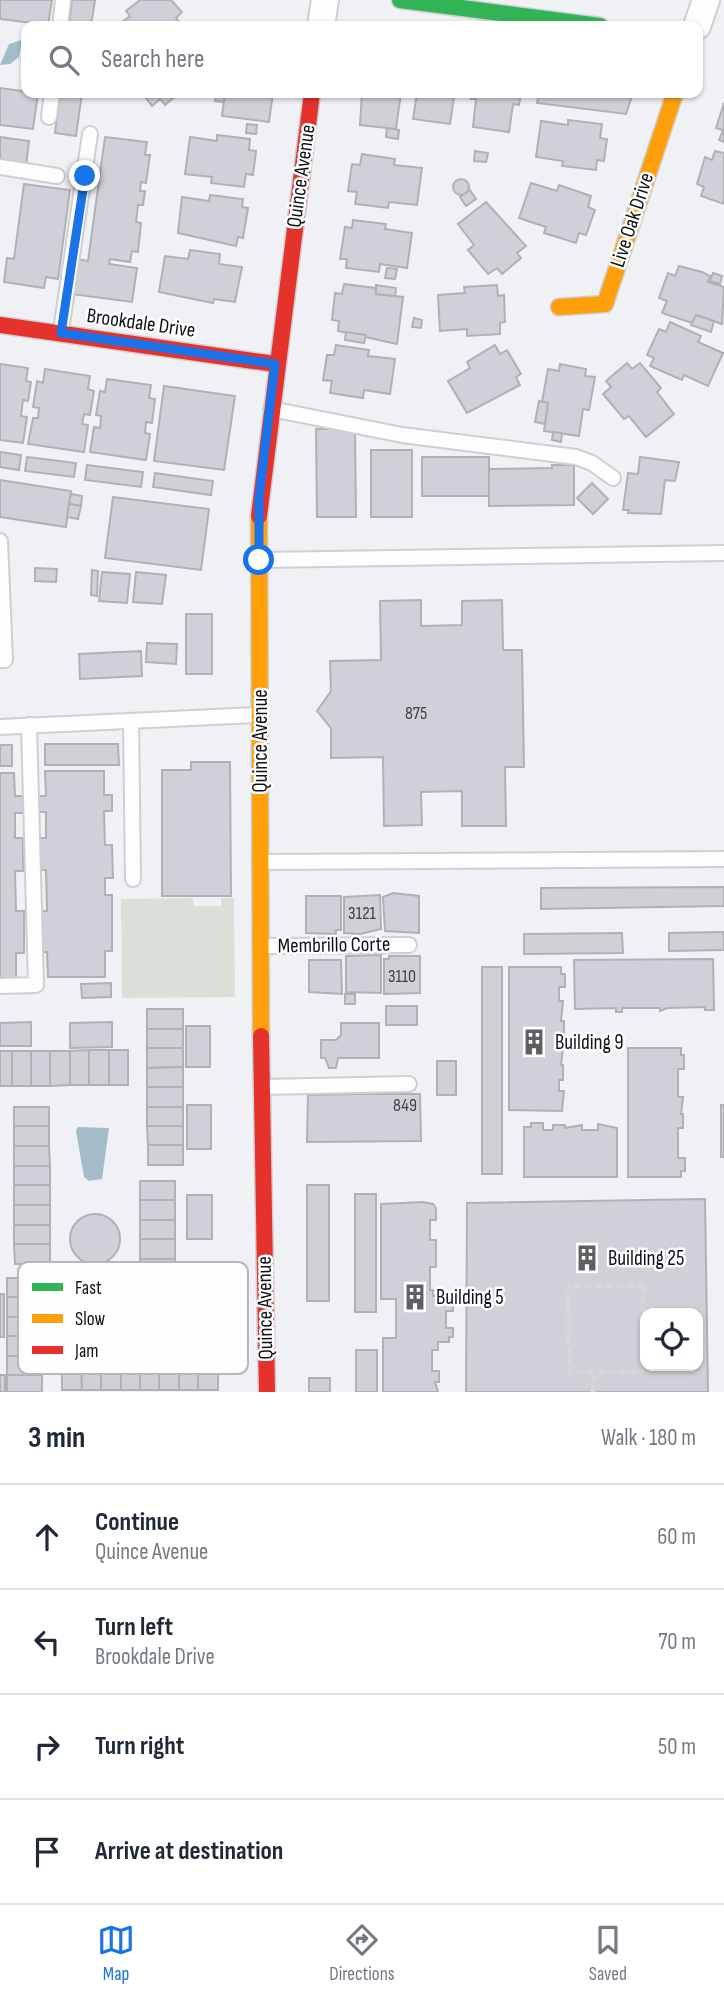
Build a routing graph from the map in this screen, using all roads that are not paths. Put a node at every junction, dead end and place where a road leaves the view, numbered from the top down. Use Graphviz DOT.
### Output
graph roads {
  1 [pos="63,0"];
  2 [pos="325,0"];
  3 [pos="400,0"];
  4 [pos="706,0"];
  5 [pos="61,21"];
  6 [pos="322,21"];
  7 [pos="562,21"];
  8 [pos="699,21"];
  9 [pos="51,98"];
  10 [pos="311,98"];
  11 [pos="673,98"];
  12 [pos="49,117"];
  13 [pos="90,134"];
  14 [pos="0,167"];
  15 [pos="57,176"];
  16 [pos="559,307"];
  17 [pos="0,325"];
  18 [pos="61,333"];
  19 [pos="275,364"];
  20 [pos="269,409"];
  21 [pos="613,478"];
  22 [pos="0,541"];
  23 [pos="724,553"];
  24 [pos="259,560"];
  25 [pos="0,660"];
  26 [pos="261,715"];
  27 [pos="131,721"];
  28 [pos="29,725"];
  29 [pos="0,727"];
  30 [pos="724,859"];
  31 [pos="260,862"];
  32 [pos="133,879"];
  33 [pos="409,945"];
  34 [pos="260,946"];
  35 [pos="0,986"];
  36 [pos="409,1084"];
  37 [pos="262,1087"];
  38 [pos="267,1392"];
  1 -- 5 [label="lane"];
  2 -- 6 [label="street"];
  3 -- 7 [label="street"];
  4 -- 8 [label="street"];
  9 -- 12 [label="lane"];
  10 -- 19 [label="street, Quince Avenue"];
  11 -- 16 [label="street, Live Oak Drive"];
  13 -- 18 [label="lane"];
  14 -- 15 [label="lane"];
  17 -- 18 [label="street, Brookdale Drive"];
  18 -- 19 [label="street, Brookdale Drive"];
  19 -- 20 [label="street, Quince Avenue"];
  20 -- 21 [label="lane"];
  20 -- 24 [label="street, Quince Avenue"];
  22 -- 25 [label="lane"];
  23 -- 24 [label="lane"];
  24 -- 26 [label="street, Quince Avenue"];
  26 -- 27 [label="lane"];
  26 -- 31 [label="street, Quince Avenue"];
  27 -- 28 [label="lane"];
  27 -- 32 [label="lane"];
  28 -- 29 [label="lane"];
  28 -- 35 [label="lane"];
  30 -- 31 [label="lane"];
  31 -- 34 [label="street, Quince Avenue"];
  33 -- 34 [label="lane, Membrillo Corte"];
  34 -- 37 [label="street, Quince Avenue"];
  36 -- 37 [label="lane"];
  37 -- 38 [label="street, Quince Avenue"];
}
